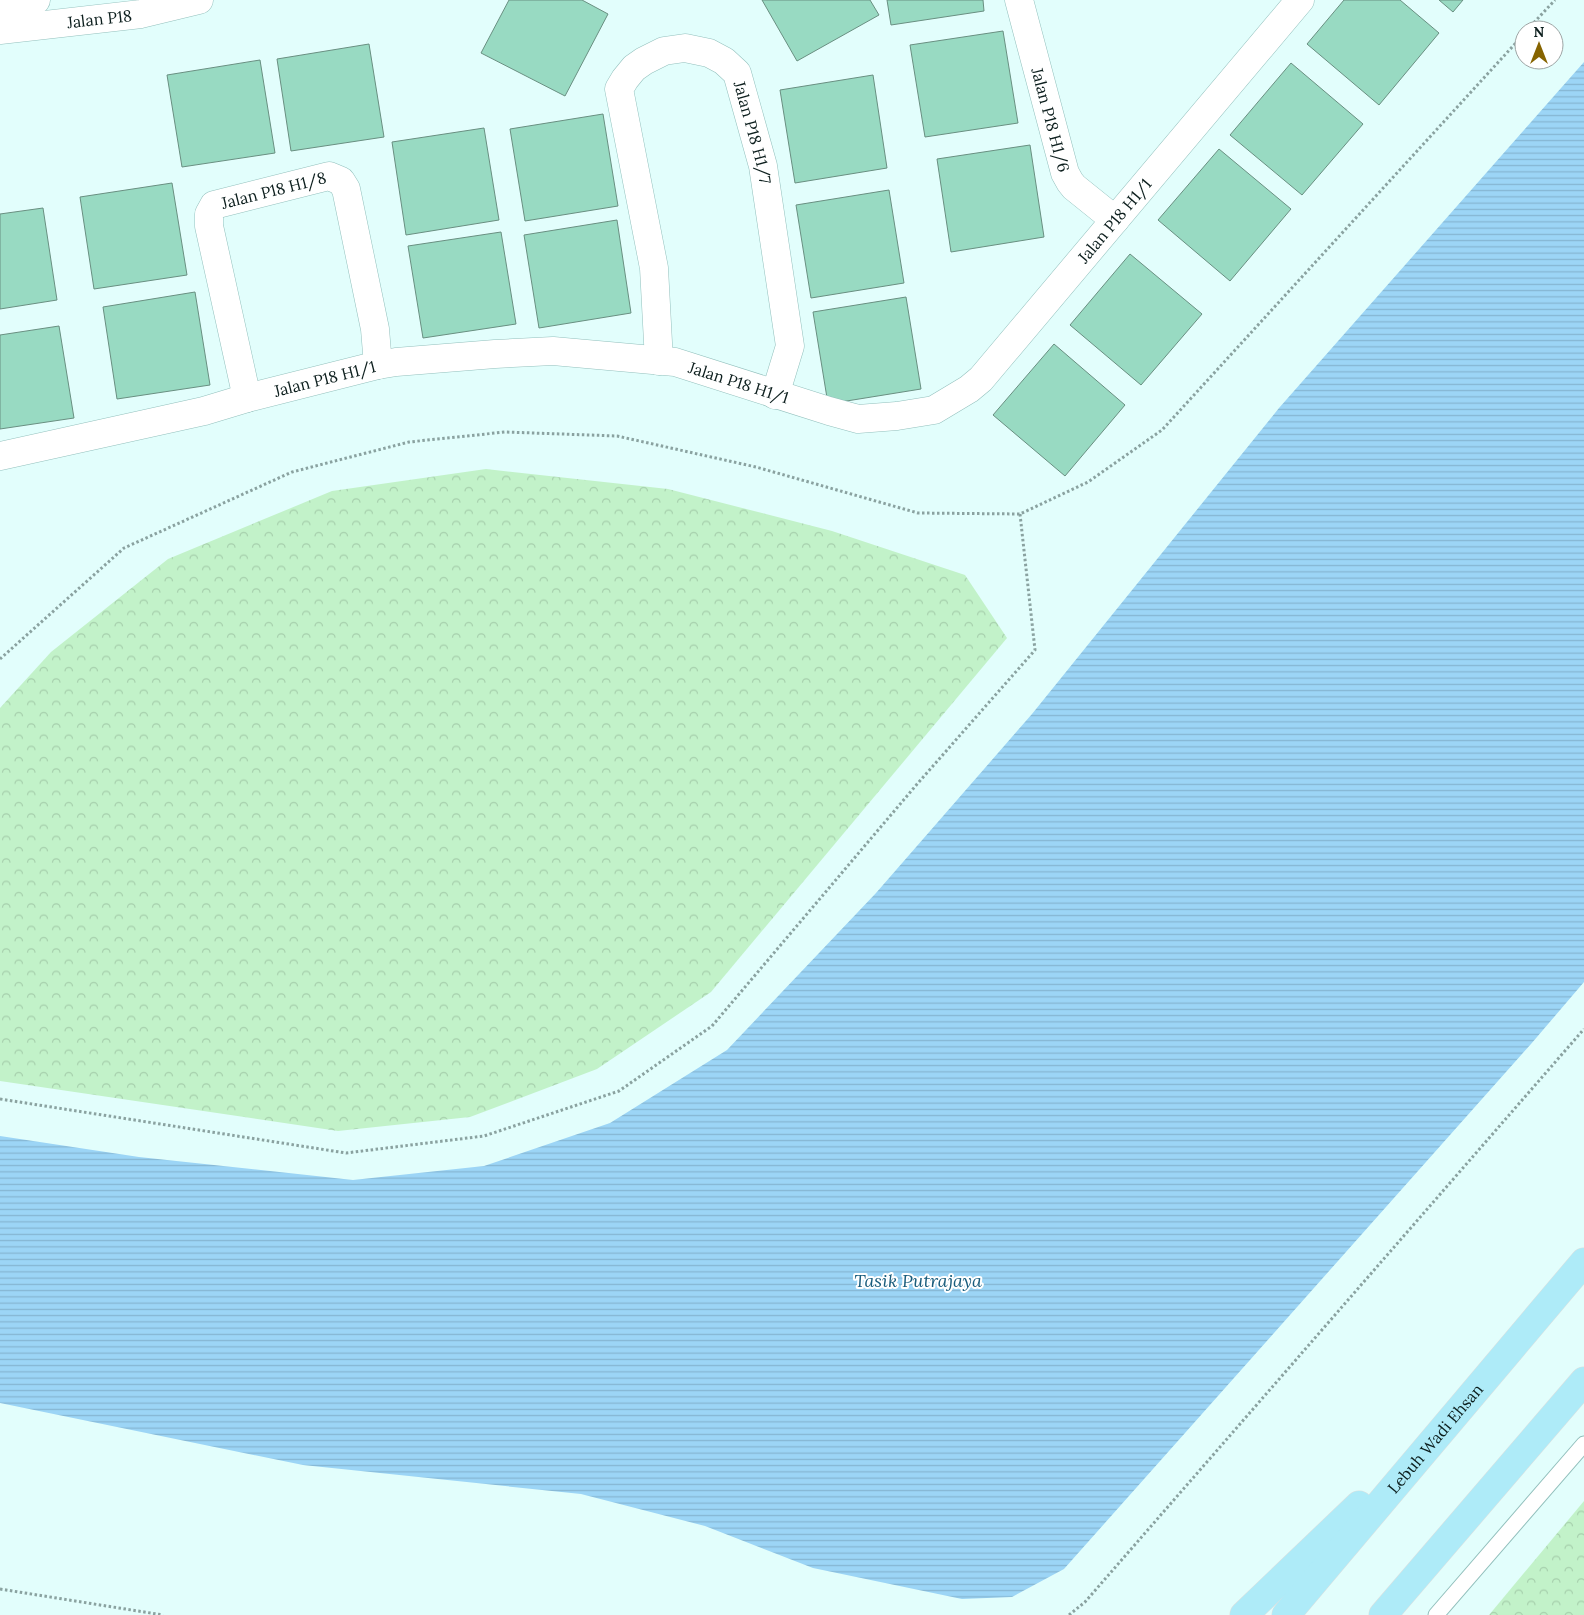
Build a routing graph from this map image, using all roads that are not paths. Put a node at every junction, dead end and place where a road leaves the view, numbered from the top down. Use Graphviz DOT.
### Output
graph roads {
  1 [pos="36,0"];
  2 [pos="199,0"];
  3 [pos="1019,0"];
  4 [pos="1300,0"];
  5 [pos="0,6"];
  6 [pos="0,30"];
  7 [pos="1115,220"];
  8 [pos="660,361"];
  9 [pos="378,365"];
  10 [pos="776,394"];
  11 [pos="247,398"];
  12 [pos="0,456"];
  13 [pos="1584,1262"];
  14 [pos="1584,1381"];
  15 [pos="1468,1401"];
  16 [pos="1584,1444"];
  17 [pos="1244,1615"];
  18 [pos="1286,1615"];
  19 [pos="1384,1615"];
  20 [pos="1436,1615"];
  1 -- 5 [label="street"];
  2 -- 6 [label="street, Jalan P18"];
  3 -- 7 [label="street, Jalan P18 H1/6"];
  4 -- 7 [label="street, Jalan P18 H1/1"];
  7 -- 10 [label="street, Jalan P18 H1/1"];
  8 -- 9 [label="street, Jalan P18 H1/1"];
  8 -- 10 [label="street, Jalan P18 H1/1"];
  8 -- 10 [label="street, Jalan P18 H1/7"];
  9 -- 11 [label="street, Jalan P18 H1/1"];
  9 -- 11 [label="street, Jalan P18 H1/8"];
  11 -- 12 [label="street, Jalan P18 H1/1"];
  13 -- 15 [label="main road, Lebuh Wadi Ehsan"];
  14 -- 19 [label="main road"];
  15 -- 17 [label="main road"];
  15 -- 18 [label="main road, Lebuh Wadi Ehsan"];
  16 -- 20 [label="lane"];
}
